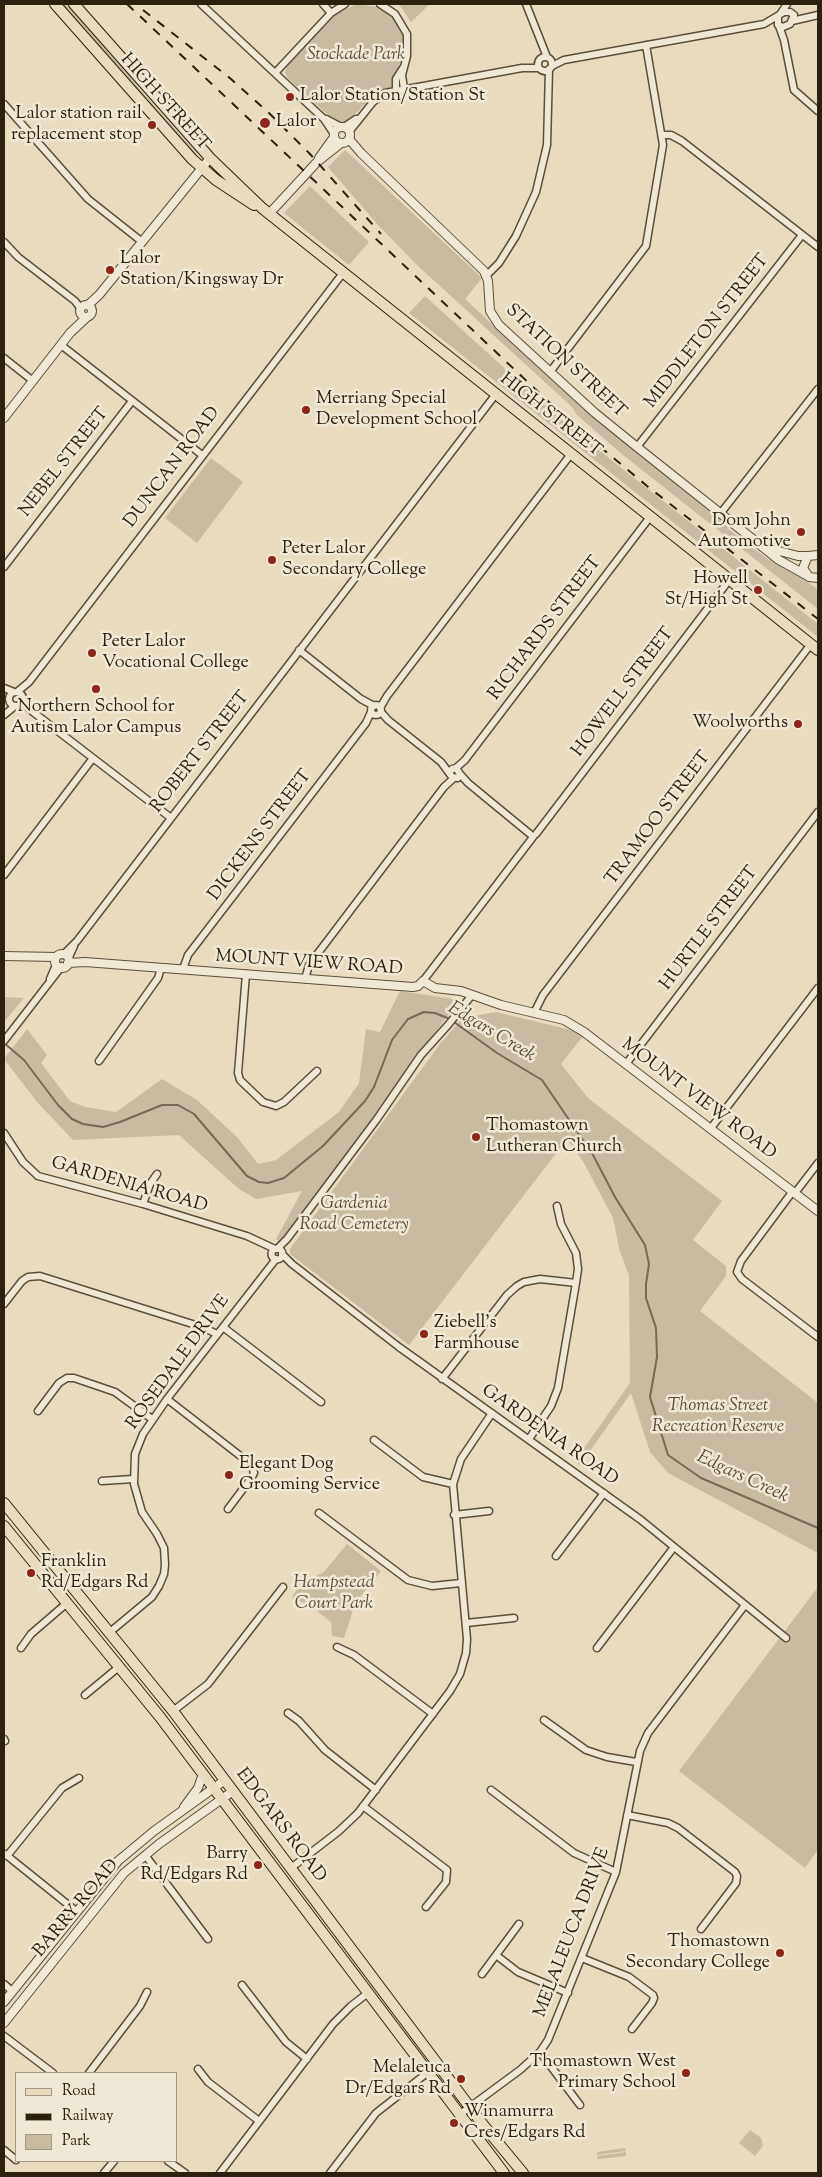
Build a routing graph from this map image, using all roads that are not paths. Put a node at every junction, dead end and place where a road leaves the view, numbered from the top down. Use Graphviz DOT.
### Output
graph roads {
  1 [pos="55,4"];
  2 [pos="74,4"];
  3 [pos="201,4"];
  4 [pos="323,4"];
  5 [pos="346,4"];
  6 [pos="380,4"];
  7 [pos="526,4"];
  8 [pos="793,4"];
  9 [pos="783,9"];
  10 [pos="331,13"];
  11 [pos="818,15"];
  12 [pos="791,19"];
  13 [pos="764,24"];
  14 [pos="779,26"];
  15 [pos="784,40"];
  16 [pos="646,45"];
  17 [pos="545,64"];
  18 [pos="403,67"];
  19 [pos="274,73"];
  20 [pos="404,89"];
  21 [pos="396,90"];
  22 [pos="4,104"];
  23 [pos="818,111"];
  24 [pos="324,119"];
  25 [pos="334,135"];
  26 [pos="345,135"];
  27 [pos="662,135"];
  28 [pos="210,158"];
  29 [pos="317,162"];
  30 [pos="201,168"];
  31 [pos="265,211"];
  32 [pos="802,235"];
  33 [pos="142,241"];
  34 [pos="4,242"];
  35 [pos="818,247"];
  36 [pos="342,273"];
  37 [pos="487,275"];
  38 [pos="86,310"];
  39 [pos="61,345"];
  40 [pos="4,358"];
  41 [pos="550,372"];
  42 [pos="33,381"];
  43 [pos="818,389"];
  44 [pos="496,394"];
  45 [pos="132,401"];
  46 [pos="4,418"];
  47 [pos="636,447"];
  48 [pos="571,454"];
  49 [pos="202,455"];
  50 [pos="720,514"];
  51 [pos="650,517"];
  52 [pos="763,547"];
  53 [pos="815,555"];
  54 [pos="4,567"];
  55 [pos="812,577"];
  56 [pos="730,579"];
  57 [pos="818,588"];
  58 [pos="814,647"];
  59 [pos="300,650"];
  60 [pos="4,690"];
  61 [pos="16,699"];
  62 [pos="376,710"];
  63 [pos="4,713"];
  64 [pos="93,758"];
  65 [pos="455,773"];
  66 [pos="818,812"];
  67 [pos="171,818"];
  68 [pos="532,834"];
  69 [pos="4,875"];
  70 [pos="4,956"];
  71 [pos="62,960"];
  72 [pos="161,968"];
  73 [pos="183,969"];
  74 [pos="246,974"];
  75 [pos="304,978"];
  76 [pos="423,981"];
  77 [pos="818,988"];
  78 [pos="472,995"];
  79 [pos="534,1013"];
  80 [pos="5,1040"];
  81 [pos="99,1061"];
  82 [pos="626,1064"];
  83 [pos="317,1071"];
  84 [pos="711,1128"];
  85 [pos="4,1133"];
  86 [pos="818,1163"];
  87 [pos="157,1174"];
  88 [pos="794,1192"];
  89 [pos="143,1204"];
  90 [pos="557,1206"];
  91 [pos="818,1211"];
  92 [pos="277,1254"];
  93 [pos="576,1284"];
  94 [pos="4,1304"];
  95 [pos="223,1327"];
  96 [pos="217,1334"];
  97 [pos="818,1337"];
  98 [pos="442,1378"];
  99 [pos="167,1399"];
  100 [pos="321,1402"];
  101 [pos="38,1411"];
  102 [pos="492,1413"];
  103 [pos="152,1420"];
  104 [pos="528,1439"];
  105 [pos="374,1440"];
  106 [pos="133,1479"];
  107 [pos="102,1481"];
  108 [pos="453,1484"];
  109 [pos="604,1493"];
  110 [pos="4,1503"];
  111 [pos="228,1509"];
  112 [pos="489,1511"];
  113 [pos="319,1513"];
  114 [pos="454,1515"];
  115 [pos="5,1528"];
  116 [pos="674,1547"];
  117 [pos="556,1556"];
  118 [pos="462,1583"];
  119 [pos="283,1587"];
  120 [pos="68,1603"];
  121 [pos="745,1605"];
  122 [pos="514,1618"];
  123 [pos="466,1623"];
  124 [pos="110,1632"];
  125 [pos="786,1638"];
  126 [pos="337,1647"];
  127 [pos="22,1648"];
  128 [pos="597,1648"];
  129 [pos="120,1666"];
  130 [pos="85,1695"];
  131 [pos="173,1712"];
  132 [pos="288,1713"];
  133 [pos="433,1714"];
  134 [pos="544,1720"];
  135 [pos="636,1762"];
  136 [pos="203,1774"];
  137 [pos="79,1778"];
  138 [pos="225,1780"];
  139 [pos="213,1788"];
  140 [pos="376,1790"];
  141 [pos="491,1790"];
  142 [pos="233,1791"];
  143 [pos="222,1800"];
  144 [pos="363,1806"];
  145 [pos="178,1814"];
  146 [pos="627,1815"];
  147 [pos="5,1855"];
  148 [pos="145,1855"];
  149 [pos="291,1868"];
  150 [pos="616,1872"];
  151 [pos="426,1907"];
  152 [pos="76,1911"];
  153 [pos="87,1919"];
  154 [pos="519,1924"];
  155 [pos="701,1929"];
  156 [pos="208,1939"];
  157 [pos="496,1955"];
  158 [pos="582,1958"];
  159 [pos="482,1974"];
  160 [pos="4,1984"];
  161 [pos="242,1985"];
  162 [pos="12,1991"];
  163 [pos="146,1992"];
  164 [pos="368,1993"];
  165 [pos="568,1993"];
  166 [pos="4,2002"];
  167 [pos="4,2023"];
  168 [pos="632,2029"];
  169 [pos="4,2036"];
  170 [pos="540,2052"];
  171 [pos="307,2059"];
  172 [pos="198,2069"];
  173 [pos="52,2072"];
  174 [pos="91,2072"];
  175 [pos="427,2073"];
  176 [pos="580,2105"];
  177 [pos="471,2107"];
  178 [pos="459,2115"];
  179 [pos="259,2121"];
  180 [pos="4,2150"];
  181 [pos="15,2159"];
  182 [pos="113,2162"];
  183 [pos="169,2162"];
  184 [pos="104,2173"];
  185 [pos="184,2173"];
  186 [pos="220,2173"];
  187 [pos="330,2173"];
  188 [pos="504,2173"];
  189 [pos="523,2173"];
  1 -- 30 [label="main road, HIGH STREET"];
  2 -- 28 [label="main road, HIGH STREET"];
  3 -- 19 [label="street"];
  4 -- 10 [label="street"];
  5 -- 10 [label="street"];
  6 -- 18 [label="street"];
  7 -- 17 [label="street"];
  8 -- 12 [label="street"];
  9 -- 12 [label="street"];
  9 -- 13 [label="street"];
  9 -- 14 [label="street"];
  10 -- 19 [label="street"];
  11 -- 12 [label="street"];
  12 -- 14 [label="street"];
  12 -- 15 [label="street"];
  13 -- 14 [label="street"];
  13 -- 16 [label="street"];
  14 -- 15 [label="street"];
  15 -- 23 [label="street"];
  16 -- 17 [label="street"];
  16 -- 27 [label="street"];
  17 -- 20 [label="street"];
  17 -- 37 [label="street"];
  18 -- 20 [label="street"];
  18 -- 21 [label="street"];
  19 -- 24 [label="street"];
  20 -- 21 [label="street"];
  21 -- 26 [label="street"];
  22 -- 33 [label="street"];
  24 -- 25 [label="street"];
  24 -- 26 [label="street"];
  25 -- 26 [label="street"];
  25 -- 26 [label="street"];
  25 -- 29 [label="street"];
  26 -- 29 [label="street"];
  26 -- 37 [label="street"];
  27 -- 32 [label="street"];
  27 -- 41 [label="street"];
  28 -- 30 [label="street"];
  28 -- 31 [label="main road, HIGH STREET"];
  29 -- 31 [label="street"];
  30 -- 31 [label="main road, HIGH STREET"];
  30 -- 33 [label="street"];
  31 -- 36 [label="main road, HIGH STREET"];
  32 -- 35 [label="street"];
  32 -- 47 [label="street, MIDDLETON STREET"];
  33 -- 38 [label="street"];
  34 -- 38 [label="street"];
  36 -- 44 [label="main road, HIGH STREET"];
  36 -- 49 [label="street, DUNCAN ROAD"];
  37 -- 41 [label="street, STATION STREET"];
  38 -- 39 [label="street"];
  39 -- 42 [label="street"];
  39 -- 45 [label="street"];
  40 -- 42 [label="street"];
  41 -- 47 [label="street, STATION STREET"];
  42 -- 46 [label="street"];
  43 -- 50 [label="street"];
  44 -- 48 [label="main road, HIGH STREET"];
  44 -- 59 [label="street, ROBERT STREET"];
  45 -- 49 [label="street"];
  45 -- 54 [label="street, NEBEL STREET"];
  47 -- 50 [label="street, STATION STREET"];
  48 -- 51 [label="main road, HIGH STREET"];
  48 -- 62 [label="street, DICKENS STREET"];
  49 -- 61 [label="street, DUNCAN ROAD"];
  50 -- 52 [label="street, STATION STREET"];
  51 -- 56 [label="main road, HIGH STREET"];
  51 -- 65 [label="street, RICHARDS STREET"];
  52 -- 53 [label="street, STATION STREET"];
  52 -- 55 [label="street, STATION STREET"];
  53 -- 55 [label="street"];
  55 -- 57 [label="street, STATION STREET"];
  56 -- 58 [label="main road, HIGH STREET"];
  56 -- 68 [label="street, HOWELL STREET"];
  58 -- 79 [label="street, TRAMOO STREET"];
  59 -- 62 [label="street"];
  59 -- 67 [label="street, ROBERT STREET"];
  60 -- 61 [label="street"];
  61 -- 63 [label="street, DUNCAN ROAD"];
  61 -- 64 [label="street"];
  62 -- 65 [label="street"];
  62 -- 73 [label="street, DICKENS STREET"];
  64 -- 67 [label="street"];
  64 -- 69 [label="street"];
  65 -- 68 [label="street"];
  65 -- 75 [label="street, RICHARDS STREET"];
  66 -- 82 [label="street, HURTLE STREET"];
  67 -- 71 [label="street, ROBERT STREET"];
  68 -- 76 [label="street, HOWELL STREET"];
  70 -- 71 [label="street, MOUNT VIEW ROAD"];
  71 -- 72 [label="street, MOUNT VIEW ROAD"];
  71 -- 80 [label="street, ROBERT STREET"];
  72 -- 73 [label="street, MOUNT VIEW ROAD"];
  72 -- 81 [label="street"];
  73 -- 74 [label="street, MOUNT VIEW ROAD"];
  74 -- 75 [label="street, MOUNT VIEW ROAD"];
  74 -- 83 [label="street"];
  75 -- 76 [label="street, MOUNT VIEW ROAD"];
  76 -- 78 [label="street, MOUNT VIEW ROAD"];
  77 -- 84 [label="street"];
  78 -- 79 [label="street, MOUNT VIEW ROAD"];
  78 -- 92 [label="street, ROSEDALE DRIVE"];
  79 -- 82 [label="street, MOUNT VIEW ROAD"];
  82 -- 84 [label="street, MOUNT VIEW ROAD"];
  84 -- 88 [label="street, MOUNT VIEW ROAD"];
  85 -- 89 [label="street, GARDENIA ROAD"];
  86 -- 88 [label="street"];
  87 -- 89 [label="street"];
  88 -- 91 [label="street, MOUNT VIEW ROAD"];
  88 -- 97 [label="street"];
  89 -- 92 [label="street, GARDENIA ROAD"];
  90 -- 93 [label="street"];
  92 -- 95 [label="street, ROSEDALE DRIVE"];
  92 -- 98 [label="street, GARDENIA ROAD"];
  93 -- 98 [label="street"];
  93 -- 104 [label="street"];
  94 -- 96 [label="street"];
  95 -- 96 [label="street, ROSEDALE DRIVE"];
  95 -- 100 [label="street"];
  96 -- 99 [label="street, ROSEDALE DRIVE"];
  98 -- 102 [label="street, GARDENIA ROAD"];
  99 -- 103 [label="street, ROSEDALE DRIVE"];
  99 -- 111 [label="street"];
  101 -- 103 [label="street"];
  102 -- 104 [label="street, GARDENIA ROAD"];
  102 -- 108 [label="street"];
  103 -- 106 [label="street, ROSEDALE DRIVE"];
  104 -- 109 [label="street, GARDENIA ROAD"];
  105 -- 108 [label="street"];
  106 -- 107 [label="street"];
  106 -- 124 [label="street, ROSEDALE DRIVE"];
  108 -- 114 [label="street"];
  109 -- 116 [label="street, GARDENIA ROAD"];
  109 -- 117 [label="street"];
  110 -- 124 [label="main road, EDGARS ROAD"];
  112 -- 114 [label="street"];
  113 -- 118 [label="street"];
  114 -- 118 [label="street"];
  115 -- 120 [label="main road, EDGARS ROAD"];
  116 -- 121 [label="street, GARDENIA ROAD"];
  116 -- 128 [label="street"];
  118 -- 123 [label="street"];
  119 -- 131 [label="street"];
  120 -- 127 [label="street"];
  120 -- 129 [label="main road, EDGARS ROAD"];
  121 -- 125 [label="street, GARDENIA ROAD"];
  121 -- 135 [label="street, MELALEUCA DRIVE"];
  122 -- 123 [label="street"];
  123 -- 133 [label="street"];
  124 -- 131 [label="main road, EDGARS ROAD"];
  126 -- 133 [label="street"];
  129 -- 130 [label="street"];
  129 -- 136 [label="main road, EDGARS ROAD"];
  131 -- 138 [label="main road, EDGARS ROAD"];
  132 -- 140 [label="street"];
  133 -- 140 [label="street"];
  134 -- 135 [label="street"];
  135 -- 146 [label="street, MELALEUCA DRIVE"];
  136 -- 139 [label="main road, EDGARS ROAD"];
  136 -- 145 [label="street"];
  137 -- 147 [label="street"];
  138 -- 139 [label="street, BARRY ROAD"];
  138 -- 142 [label="main road, EDGARS ROAD"];
  139 -- 143 [label="main road, EDGARS ROAD"];
  139 -- 145 [label="street, BARRY ROAD"];
  140 -- 144 [label="street"];
  141 -- 150 [label="street"];
  142 -- 143 [label="street, BARRY ROAD"];
  142 -- 149 [label="main road, EDGARS ROAD"];
  143 -- 148 [label="street, BARRY ROAD"];
  143 -- 164 [label="main road, EDGARS ROAD"];
  144 -- 149 [label="street"];
  144 -- 151 [label="street"];
  145 -- 152 [label="street, BARRY ROAD"];
  146 -- 150 [label="street, MELALEUCA DRIVE"];
  146 -- 155 [label="street"];
  147 -- 152 [label="street"];
  148 -- 153 [label="street, BARRY ROAD"];
  148 -- 156 [label="street"];
  149 -- 177 [label="main road, EDGARS ROAD"];
  150 -- 158 [label="street, MELALEUCA DRIVE"];
  152 -- 153 [label="street"];
  152 -- 162 [label="street, BARRY ROAD"];
  153 -- 167 [label="street, BARRY ROAD"];
  154 -- 157 [label="street"];
  157 -- 159 [label="street"];
  157 -- 165 [label="street"];
  158 -- 165 [label="street, MELALEUCA DRIVE"];
  158 -- 168 [label="street"];
  160 -- 162 [label="street"];
  161 -- 171 [label="street"];
  162 -- 166 [label="street, BARRY ROAD"];
  163 -- 174 [label="street"];
  164 -- 171 [label="street"];
  164 -- 175 [label="main road, EDGARS ROAD"];
  165 -- 170 [label="street, MELALEUCA DRIVE"];
  169 -- 173 [label="street"];
  170 -- 176 [label="street"];
  170 -- 177 [label="street, MELALEUCA DRIVE"];
  171 -- 179 [label="street"];
  172 -- 179 [label="street"];
  175 -- 178 [label="main road, EDGARS ROAD"];
  175 -- 187 [label="street"];
  177 -- 178 [label="street, MELALEUCA DRIVE"];
  177 -- 189 [label="main road, EDGARS ROAD"];
  178 -- 188 [label="main road, EDGARS ROAD"];
  179 -- 186 [label="street"];
  180 -- 181 [label="street"];
  182 -- 184 [label="street"];
  183 -- 185 [label="street"];
}
